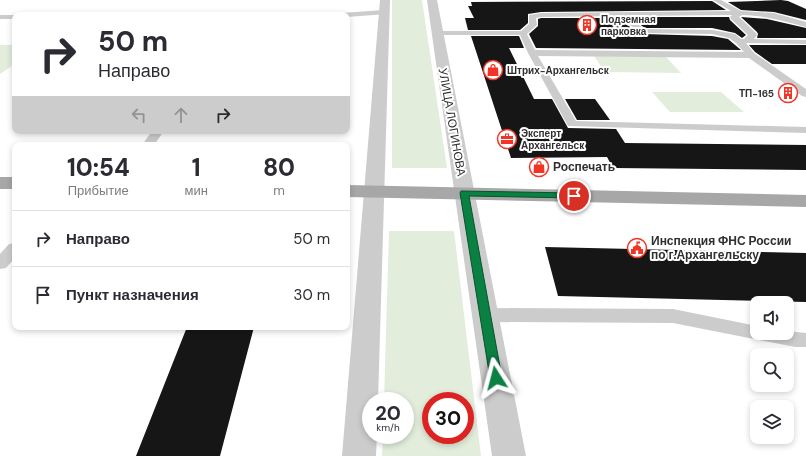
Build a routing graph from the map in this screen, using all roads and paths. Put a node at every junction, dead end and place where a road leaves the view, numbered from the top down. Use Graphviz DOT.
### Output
graph roads {
  1 [pos="432,0"];
  2 [pos="716,0"];
  3 [pos="385,6"];
  4 [pos="350,13"];
  5 [pos="740,13"];
  6 [pos="617,15"];
  7 [pos="0,17"];
  8 [pos="12,17"];
  9 [pos="532,20"];
  10 [pos="554,20"];
  11 [pos="806,25"];
  12 [pos="436,29"];
  13 [pos="464,29"];
  14 [pos="523,33"];
  15 [pos="742,41"];
  16 [pos="806,42"];
  17 [pos="532,54"];
  18 [pos="751,55"];
  19 [pos="784,78"];
  20 [pos="799,78"];
  21 [pos="806,94"];
  22 [pos="806,130"];
  23 [pos="0,183"];
  24 [pos="12,183"];
  25 [pos="350,191"];
  26 [pos="374,191"];
  27 [pos="464,193"];
  28 [pos="806,201"];
  29 [pos="12,251"];
  30 [pos="0,264"];
  31 [pos="485,315"];
  32 [pos="750,332"];
  33 [pos="794,340"];
  34 [pos="806,340"];
  35 [pos="359,456"];
  36 [pos="509,456"];
  1 -- 12 [label="street, УЛИЦА ЛОГИНОВА"];
  2 -- 5 [label="lane"];
  3 -- 4 [label="lane"];
  3 -- 26 [label="street"];
  5 -- 6 [label="lane"];
  5 -- 11 [label="lane"];
  5 -- 15 [label="lane"];
  6 -- 9 [label="lane"];
  6 -- 15 [label="lane"];
  7 -- 8 [label="lane"];
  9 -- 10 [label="lane"];
  9 -- 14 [label="lane"];
  12 -- 13 [label="lane"];
  12 -- 14 [label="lane"];
  12 -- 27 [label="street, УЛИЦА ЛОГИНОВА"];
  14 -- 17 [label="lane"];
  15 -- 16 [label="lane"];
  15 -- 18 [label="lane"];
  17 -- 18 [label="lane"];
  17 -- 22 [label="lane"];
  18 -- 19 [label="lane"];
  19 -- 20 [label="lane"];
  19 -- 21 [label="lane"];
  23 -- 24 [label="main road"];
  25 -- 26 [label="main road"];
  26 -- 27 [label="main road"];
  26 -- 35 [label="street"];
  27 -- 28 [label="main road"];
  27 -- 31 [label="street, УЛИЦА ЛОГИНОВА"];
  29 -- 30 [label="lane"];
  31 -- 32 [label="lane"];
  31 -- 36 [label="street, УЛИЦА ЛОГИНОВА"];
  33 -- 34 [label="lane"];
}
